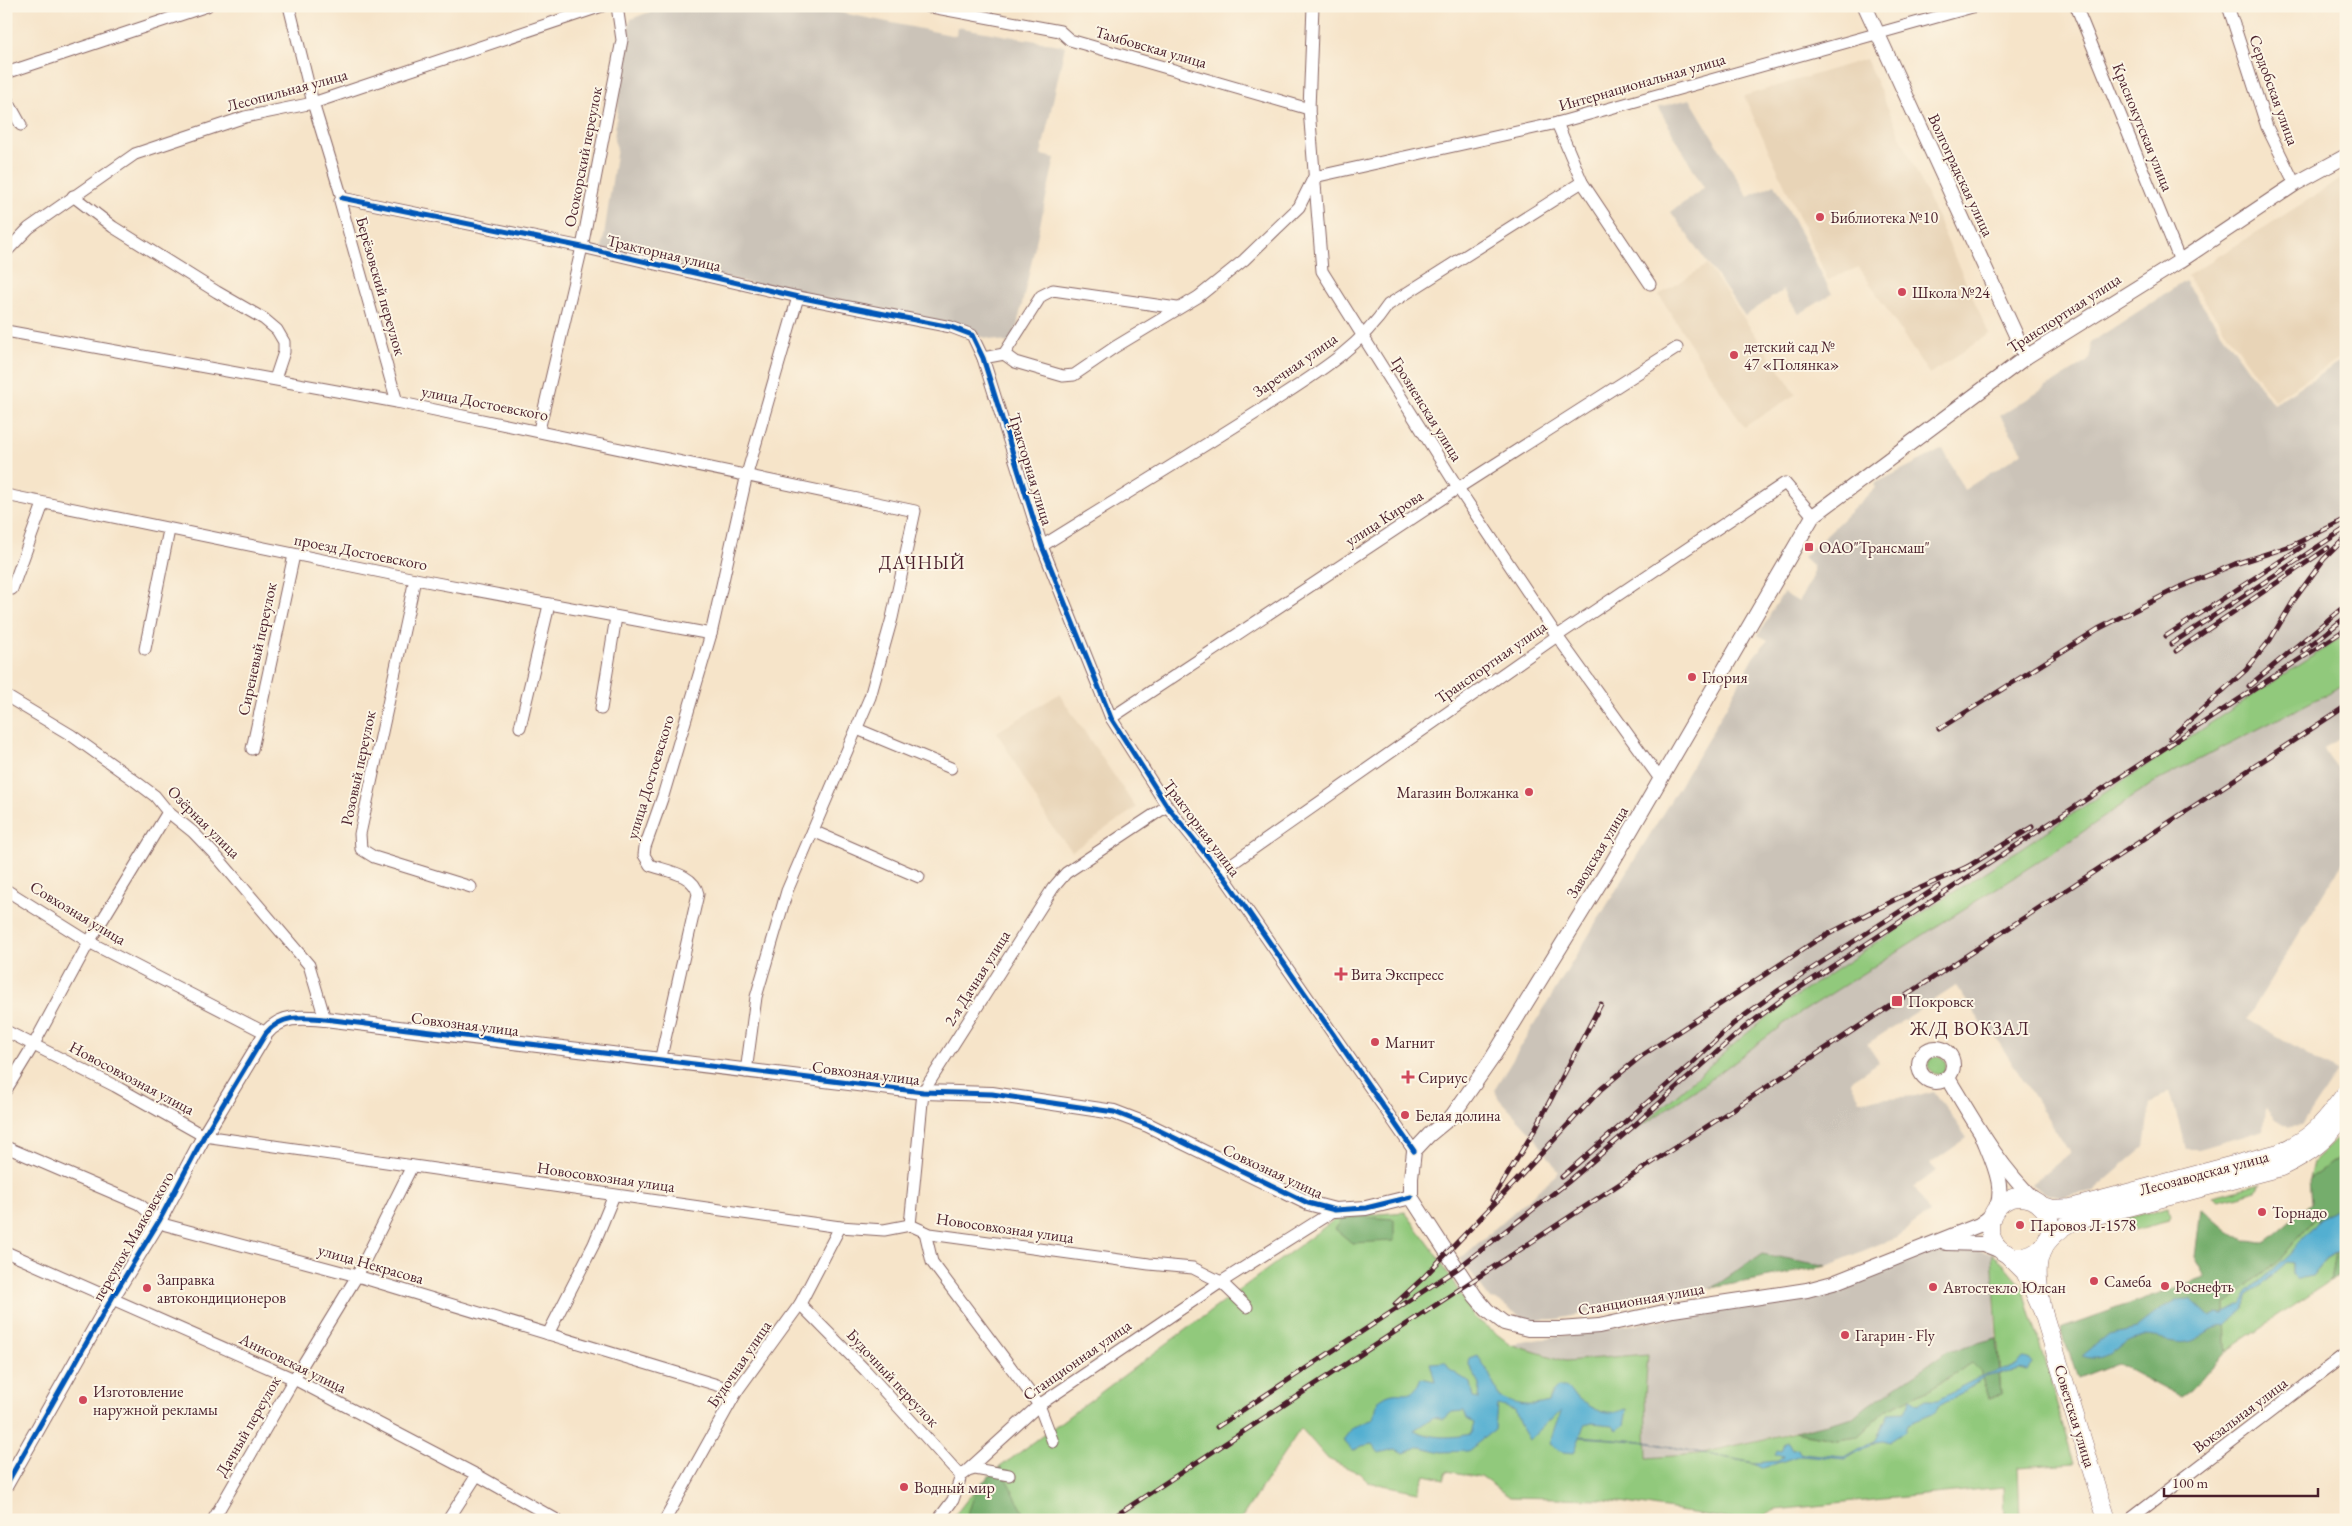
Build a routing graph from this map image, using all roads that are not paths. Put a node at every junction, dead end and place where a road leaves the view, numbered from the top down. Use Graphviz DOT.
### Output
graph roads {
  1 [pos="207,6"];
  2 [pos="289,6"];
  3 [pos="602,6"];
  4 [pos="617,6"];
  5 [pos="926,6"];
  6 [pos="1313,6"];
  7 [pos="1865,6"];
  8 [pos="1976,6"];
  9 [pos="2076,6"];
  10 [pos="2228,6"];
  11 [pos="1876,32"];
  12 [pos="6,73"];
  13 [pos="6,98"];
  14 [pos="313,103"];
  15 [pos="1309,109"];
  16 [pos="1557,123"];
  17 [pos="22,126"];
  18 [pos="2346,156"];
  19 [pos="1314,177"];
  20 [pos="1582,182"];
  21 [pos="2295,184"];
  22 [pos="73,196"];
  23 [pos="342,198"];
  24 [pos="582,246"];
  25 [pos="6,252"];
  26 [pos="2180,261"];
  27 [pos="1650,284"];
  28 [pos="798,297"];
  29 [pos="1177,308"];
  30 [pos="6,331"];
  31 [pos="1362,336"];
  32 [pos="1677,348"];
  33 [pos="1004,354"];
  34 [pos="2026,357"];
  35 [pos="983,358"];
  36 [pos="275,380"];
  37 [pos="397,402"];
  38 [pos="538,430"];
  39 [pos="747,474"];
  40 [pos="1458,488"];
  41 [pos="6,495"];
  42 [pos="43,504"];
  43 [pos="1813,516"];
  44 [pos="169,530"];
  45 [pos="1042,546"];
  46 [pos="294,555"];
  47 [pos="415,579"];
  48 [pos="12,589"];
  49 [pos="549,606"];
  50 [pos="616,617"];
  51 [pos="711,634"];
  52 [pos="1557,636"];
  53 [pos="145,649"];
  54 [pos="6,696"];
  55 [pos="601,709"];
  56 [pos="1111,718"];
  57 [pos="520,727"];
  58 [pos="857,729"];
  59 [pos="252,749"];
  60 [pos="951,768"];
  61 [pos="1660,780"];
  62 [pos="1167,806"];
  63 [pos="168,812"];
  64 [pos="813,830"];
  65 [pos="1220,872"];
  66 [pos="919,876"];
  67 [pos="471,887"];
  68 [pos="6,890"];
  69 [pos="89,942"];
  70 [pos="298,1017"];
  71 [pos="325,1019"];
  72 [pos="6,1031"];
  73 [pos="266,1033"];
  74 [pos="34,1044"];
  75 [pos="660,1061"];
  76 [pos="746,1072"];
  77 [pos="1948,1078"];
  78 [pos="6,1090"];
  79 [pos="923,1092"];
  80 [pos="2346,1093"];
  81 [pos="2346,1113"];
  82 [pos="1982,1135"];
  83 [pos="204,1136"];
  84 [pos="6,1147"];
  85 [pos="1414,1151"];
  86 [pos="412,1166"];
  87 [pos="614,1195"];
  88 [pos="1411,1197"];
  89 [pos="2040,1205"];
  90 [pos="1335,1210"];
  91 [pos="1992,1214"];
  92 [pos="159,1221"];
  93 [pos="910,1225"];
  94 [pos="840,1227"];
  95 [pos="926,1232"];
  96 [pos="2046,1240"];
  97 [pos="1933,1244"];
  98 [pos="6,1252"];
  99 [pos="2006,1253"];
  100 [pos="357,1276"];
  101 [pos="1221,1282"];
  102 [pos="112,1298"];
  103 [pos="800,1304"];
  104 [pos="1247,1307"];
  105 [pos="2043,1312"];
  106 [pos="548,1334"];
  107 [pos="2346,1354"];
  108 [pos="2335,1363"];
  109 [pos="2346,1368"];
  110 [pos="294,1379"];
  111 [pos="737,1391"];
  112 [pos="1039,1405"];
  113 [pos="1053,1442"];
  114 [pos="476,1474"];
  115 [pos="1009,1475"];
  116 [pos="961,1476"];
  117 [pos="6,1485"];
  118 [pos="214,1520"];
  119 [pos="448,1520"];
  120 [pos="557,1520"];
  121 [pos="665,1520"];
  122 [pos="938,1520"];
  123 [pos="2107,1520"];
  124 [pos="2129,1520"];
  1 -- 12 [label="street"];
  2 -- 14 [label="street, Берёзовский переулок"];
  3 -- 14 [label="street, Лесопильная улица"];
  4 -- 24 [label="street, Осокорский переулок"];
  5 -- 15 [label="street, Тамбовская улица"];
  6 -- 15 [label="street, Грозненская улица"];
  7 -- 11 [label="street, Волгоградская улица"];
  8 -- 11 [label="street, Интернациональная улица"];
  9 -- 26 [label="street, Краснокутская улица"];
  10 -- 21 [label="street, Сердобская улица"];
  11 -- 16 [label="street, Интернациональная улица"];
  11 -- 34 [label="street, Волгоградская улица"];
  13 -- 17 [label="street"];
  14 -- 22 [label="street, Лесопильная улица"];
  14 -- 23 [label="street, Берёзовский переулок"];
  15 -- 19 [label="street, Грозненская улица"];
  16 -- 19 [label="street, Интернациональная улица"];
  16 -- 20 [label="street"];
  18 -- 21 [label="street, Транспортная улица"];
  19 -- 29 [label="street"];
  19 -- 31 [label="street, Грозненская улица"];
  20 -- 27 [label="street"];
  20 -- 31 [label="street, Заречная улица"];
  21 -- 26 [label="street, Транспортная улица"];
  22 -- 25 [label="street, Лесопильная улица"];
  22 -- 36 [label="street"];
  23 -- 24 [label="street, Тракторная улица"];
  23 -- 37 [label="street, Берёзовский переулок"];
  24 -- 28 [label="street, Тракторная улица"];
  24 -- 38 [label="street, Осокорский переулок"];
  26 -- 34 [label="street, Транспортная улица"];
  28 -- 35 [label="street, Тракторная улица"];
  28 -- 39 [label="street, улица Достоевского"];
  29 -- 33 [label="street"];
  29 -- 33 [label="street"];
  30 -- 36 [label="street, улица Достоевского"];
  31 -- 40 [label="street, Грозненская улица"];
  31 -- 45 [label="street, Заречная улица"];
  32 -- 40 [label="street, улица Кирова"];
  33 -- 35 [label="street"];
  34 -- 43 [label="street, Транспортная улица"];
  35 -- 45 [label="street, Тракторная улица"];
  36 -- 37 [label="street, улица Достоевского"];
  37 -- 38 [label="street, улица Достоевского"];
  38 -- 39 [label="street, улица Достоевского"];
  39 -- 51 [label="street, улица Достоевского"];
  39 -- 58 [label="street, улица Достоевского"];
  40 -- 52 [label="street, Грозненская улица"];
  40 -- 56 [label="street, улица Кирова"];
  41 -- 42 [label="street, проезд Достоевского"];
  42 -- 44 [label="street, проезд Достоевского"];
  42 -- 48 [label="street"];
  43 -- 52 [label="street, Транспортная улица"];
  43 -- 61 [label="street, Заводская улица"];
  44 -- 46 [label="street, проезд Достоевского"];
  44 -- 53 [label="street"];
  45 -- 56 [label="street, Тракторная улица"];
  46 -- 47 [label="street, проезд Достоевского"];
  46 -- 59 [label="street, Сиреневый переулок"];
  47 -- 49 [label="street, проезд Достоевского"];
  47 -- 67 [label="street, Розовый переулок"];
  49 -- 50 [label="street, проезд Достоевского"];
  49 -- 57 [label="street"];
  50 -- 51 [label="street, проезд Достоевского"];
  50 -- 55 [label="street"];
  51 -- 75 [label="street, улица Достоевского"];
  52 -- 61 [label="street, Грозненская улица"];
  52 -- 65 [label="street, Транспортная улица"];
  54 -- 63 [label="street, Озёрная улица"];
  56 -- 62 [label="street, Тракторная улица"];
  58 -- 60 [label="street"];
  58 -- 64 [label="street"];
  61 -- 85 [label="street, Заводская улица"];
  62 -- 65 [label="street, Тракторная улица"];
  62 -- 79 [label="street, 2-я Дачная улица"];
  63 -- 69 [label="street"];
  63 -- 71 [label="street, Озёрная улица"];
  64 -- 66 [label="street"];
  64 -- 76 [label="street"];
  65 -- 85 [label="street, Тракторная улица"];
  68 -- 69 [label="street, Совхозная улица"];
  69 -- 73 [label="street, Совхозная улица"];
  69 -- 74 [label="street"];
  70 -- 71 [label="street, Совхозная улица"];
  70 -- 73 [label="street, переулок Маяковского"];
  71 -- 75 [label="street, Совхозная улица"];
  72 -- 74 [label="street, Новосовхозная улица"];
  73 -- 83 [label="street, переулок Маяковского"];
  74 -- 78 [label="street"];
  74 -- 83 [label="street, Новосовхозная улица"];
  75 -- 76 [label="street, Совхозная улица"];
  76 -- 79 [label="street, Совхозная улица"];
  77 -- 82 [label="street"];
  79 -- 90 [label="street, Совхозная улица"];
  79 -- 93 [label="street, 2-я Дачная улица"];
  80 -- 89 [label="main road, Лесозаводская улица"];
  81 -- 96 [label="main road, Лесозаводская улица"];
  82 -- 89 [label="street"];
  82 -- 91 [label="street"];
  83 -- 86 [label="street, Новосовхозная улица"];
  83 -- 92 [label="street, переулок Маяковского"];
  84 -- 92 [label="street, улица Некрасова"];
  85 -- 88 [label="street"];
  86 -- 87 [label="street, Новосовхозная улица"];
  86 -- 100 [label="street, Дачный переулок"];
  87 -- 94 [label="street, Новосовхозная улица"];
  87 -- 106 [label="street"];
  88 -- 90 [label="street, Совхозная улица"];
  88 -- 97 [label="street, Станционная улица"];
  89 -- 91 [label="main road"];
  89 -- 96 [label="main road"];
  90 -- 101 [label="street, Станционная улица"];
  91 -- 97 [label="street, Станционная улица"];
  91 -- 99 [label="main road"];
  92 -- 100 [label="street, улица Некрасова"];
  92 -- 102 [label="street, переулок Маяковского"];
  93 -- 94 [label="street, Новосовхозная улица"];
  93 -- 95 [label="street, Новосовхозная улица"];
  94 -- 103 [label="street, Будочная улица"];
  95 -- 101 [label="street, Новосовхозная улица"];
  95 -- 112 [label="street"];
  96 -- 99 [label="main road"];
  96 -- 105 [label="main road, Советская улица"];
  97 -- 99 [label="street, Станционная улица"];
  98 -- 102 [label="street, Анисовская улица"];
  99 -- 105 [label="main road, Советская улица"];
  100 -- 106 [label="street, улица Некрасова"];
  100 -- 110 [label="street, Дачный переулок"];
  101 -- 104 [label="street"];
  101 -- 112 [label="street, Станционная улица"];
  102 -- 110 [label="street, Анисовская улица"];
  102 -- 117 [label="street, переулок Маяковского"];
  103 -- 111 [label="street, Будочная улица"];
  103 -- 116 [label="street, Будочный переулок"];
  105 -- 123 [label="main road, Советская улица"];
  106 -- 111 [label="street, улица Некрасова"];
  107 -- 108 [label="street, Вокзальная улица"];
  108 -- 109 [label="street"];
  108 -- 124 [label="street, Вокзальная улица"];
  110 -- 114 [label="street, Анисовская улица"];
  110 -- 118 [label="street, Дачный переулок"];
  111 -- 121 [label="street, Будочная улица"];
  112 -- 113 [label="street"];
  112 -- 116 [label="street, Станционная улица"];
  114 -- 119 [label="street"];
  114 -- 120 [label="street, Анисовская улица"];
  115 -- 116 [label="street"];
  116 -- 122 [label="street, Станционная улица"];
}
